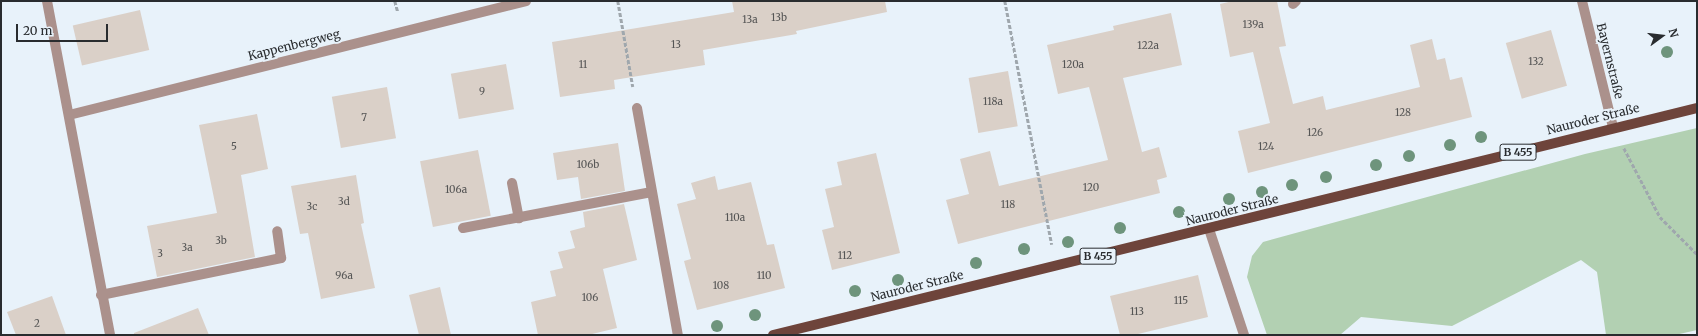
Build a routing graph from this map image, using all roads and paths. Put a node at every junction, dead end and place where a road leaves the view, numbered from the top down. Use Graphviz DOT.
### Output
graph roads {
  1 [pos="47,1"];
  2 [pos="526,1"];
  3 [pos="618,1"];
  4 [pos="1005,1"];
  5 [pos="1582,1"];
  6 [pos="637,108"];
  7 [pos="1697,108"];
  8 [pos="69,115"];
  9 [pos="1613,127"];
  10 [pos="512,183"];
  11 [pos="652,192"];
  12 [pos="519,218"];
  13 [pos="463,228"];
  14 [pos="1209,229"];
  15 [pos="277,231"];
  16 [pos="1697,254"];
  17 [pos="1056,266"];
  18 [pos="102,296"];
  19 [pos="110,335"];
  20 [pos="678,335"];
  21 [pos="773,335"];
  22 [pos="1244,335"];
  1 -- 8 [label="street"];
  2 -- 8 [label="street, Kappenbergweg"];
  3 -- 6 [label="path"];
  4 -- 17 [label="path"];
  5 -- 9 [label="street, Bayernstraße"];
  6 -- 11 [label="street"];
  7 -- 9 [label="main road, Nauroder Straße / B 455"];
  8 -- 18 [label="street"];
  9 -- 14 [label="main road, Nauroder Straße / B 455"];
  9 -- 16 [label="path"];
  10 -- 12 [label="street"];
  11 -- 12 [label="street"];
  11 -- 20 [label="street"];
  12 -- 13 [label="street"];
  14 -- 17 [label="main road, Nauroder Straße / B 455"];
  14 -- 22 [label="street"];
  15 -- 18 [label="street"];
  17 -- 21 [label="main road, Nauroder Straße / B 455"];
  18 -- 19 [label="street"];
}
